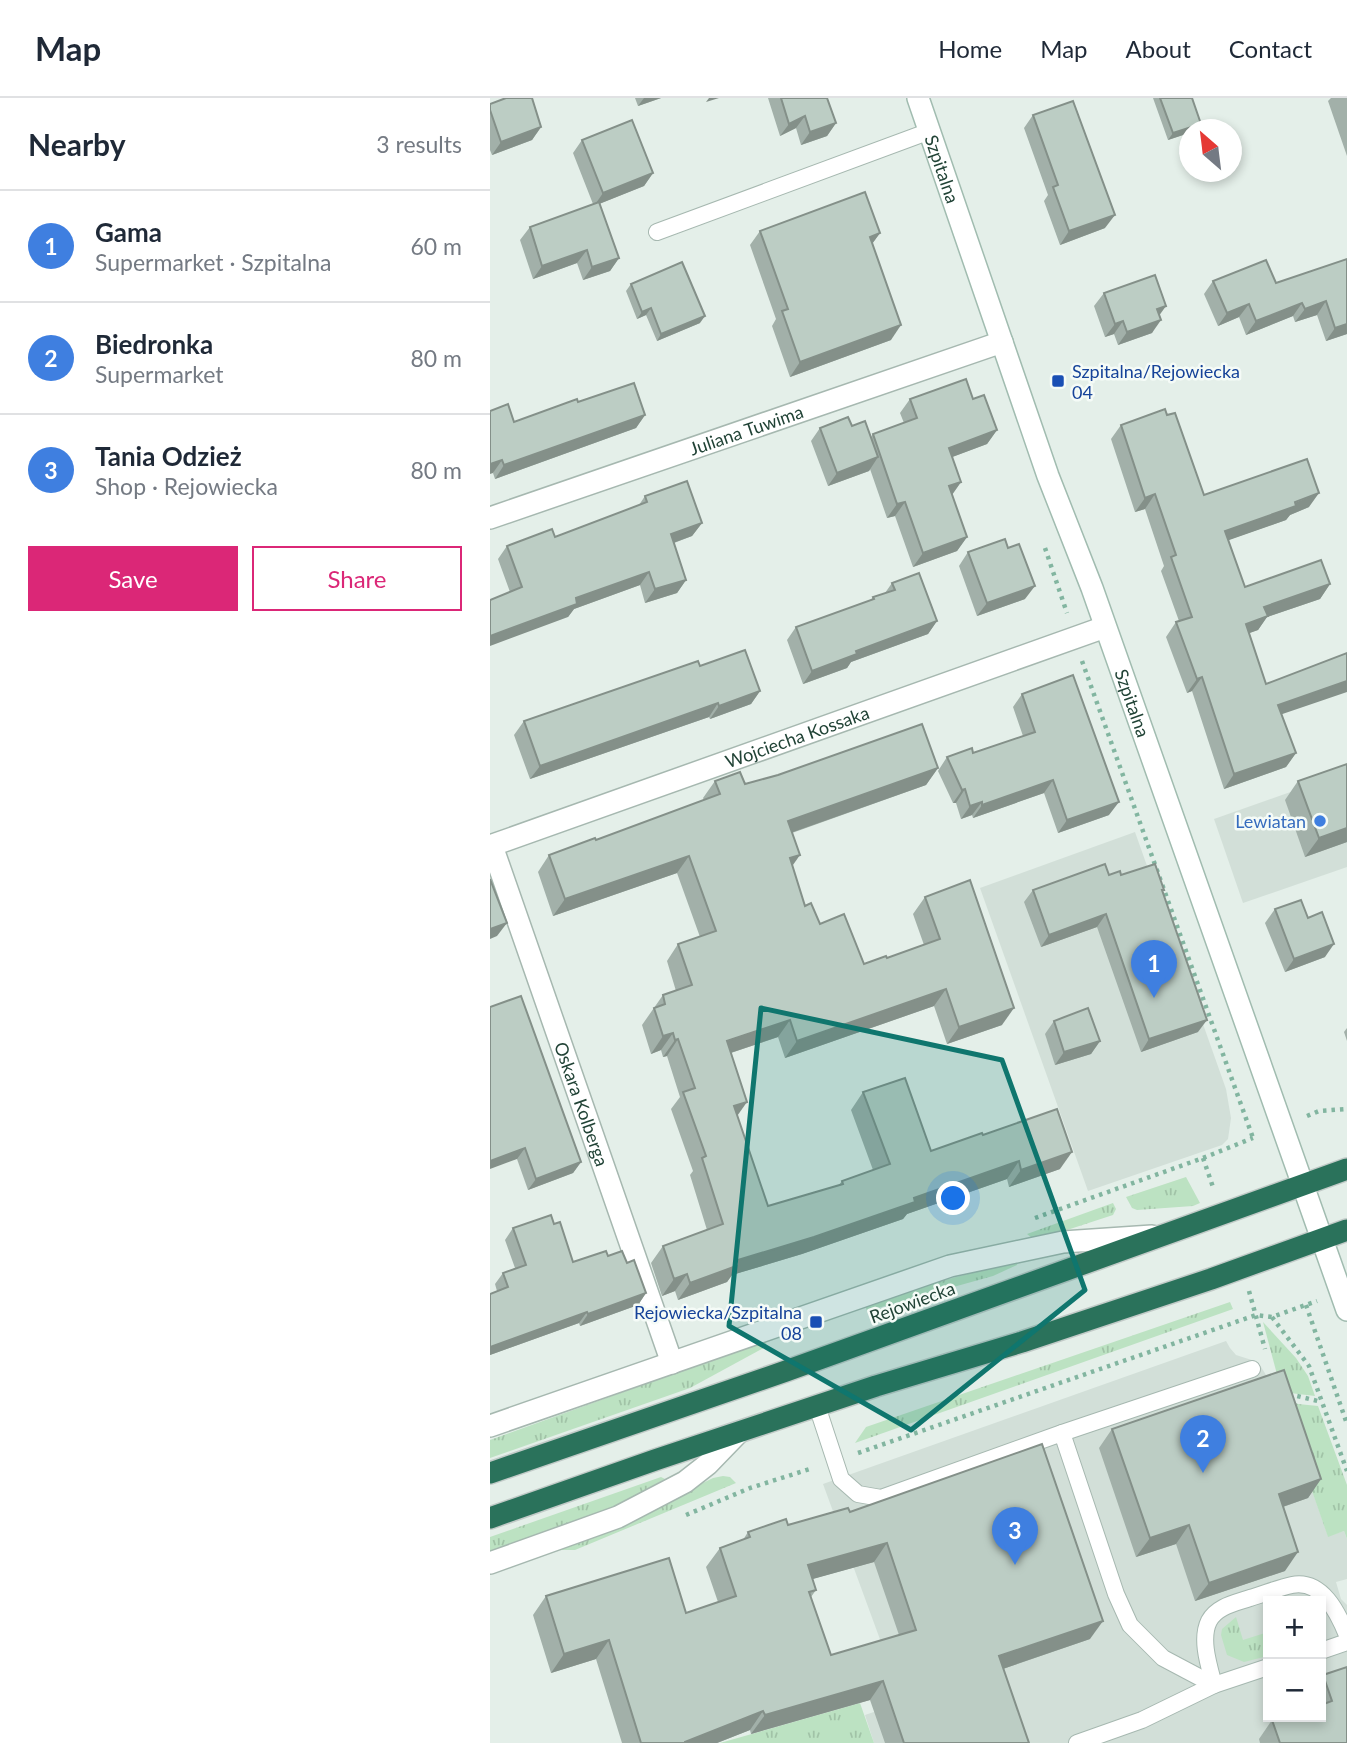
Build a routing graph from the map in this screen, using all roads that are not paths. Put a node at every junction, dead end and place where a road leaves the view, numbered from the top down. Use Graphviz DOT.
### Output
graph roads {
  1 [pos="918,98"];
  2 [pos="930,131"];
  3 [pos="657,233"];
  4 [pos="1002,342"];
  5 [pos="490,518"];
  6 [pos="1105,627"];
  7 [pos="491,846"];
  8 [pos="1347,1169"];
  9 [pos="1303,1186"];
  10 [pos="1347,1230"];
  11 [pos="1165,1235"];
  12 [pos="1323,1239"];
  13 [pos="1344,1301"];
  14 [pos="672,1363"];
  15 [pos="1252,1370"];
  16 [pos="817,1406"];
  17 [pos="490,1426"];
  18 [pos="738,1433"];
  19 [pos="1062,1433"];
  20 [pos="490,1473"];
  21 [pos="490,1518"];
  22 [pos="490,1563"];
  23 [pos="1347,1635"];
  24 [pos="1347,1642"];
  25 [pos="1326,1649"];
  26 [pos="1263,1669"];
  27 [pos="1214,1685"];
  28 [pos="1077,1743"];
  1 -- 2 [label="street, Szpitalna"];
  2 -- 3 [label="lane"];
  2 -- 4 [label="street, Szpitalna"];
  4 -- 5 [label="street, Juliana Tuwima"];
  4 -- 6 [label="street, Szpitalna"];
  6 -- 7 [label="street, Wojciecha Kossaka"];
  6 -- 9 [label="street, Szpitalna"];
  7 -- 14 [label="street, Oskara Kolberga"];
  8 -- 9 [label="highway, Rejowiecka"];
  9 -- 11 [label="highway, Rejowiecka"];
  9 -- 12 [label="street, Szpitalna"];
  10 -- 12 [label="highway"];
  11 -- 14 [label="street"];
  11 -- 20 [label="highway, Rejowiecka"];
  12 -- 13 [label="street, Szpitalna"];
  12 -- 16 [label="highway"];
  14 -- 17 [label="street"];
  15 -- 19 [label="lane"];
  16 -- 18 [label="highway"];
  16 -- 19 [label="lane"];
  18 -- 21 [label="highway"];
  18 -- 22 [label="street"];
  19 -- 27 [label="lane"];
  23 -- 27 [label="lane"];
  24 -- 25 [label="lane"];
  26 -- 27 [label="lane"];
  27 -- 28 [label="lane"];
}
